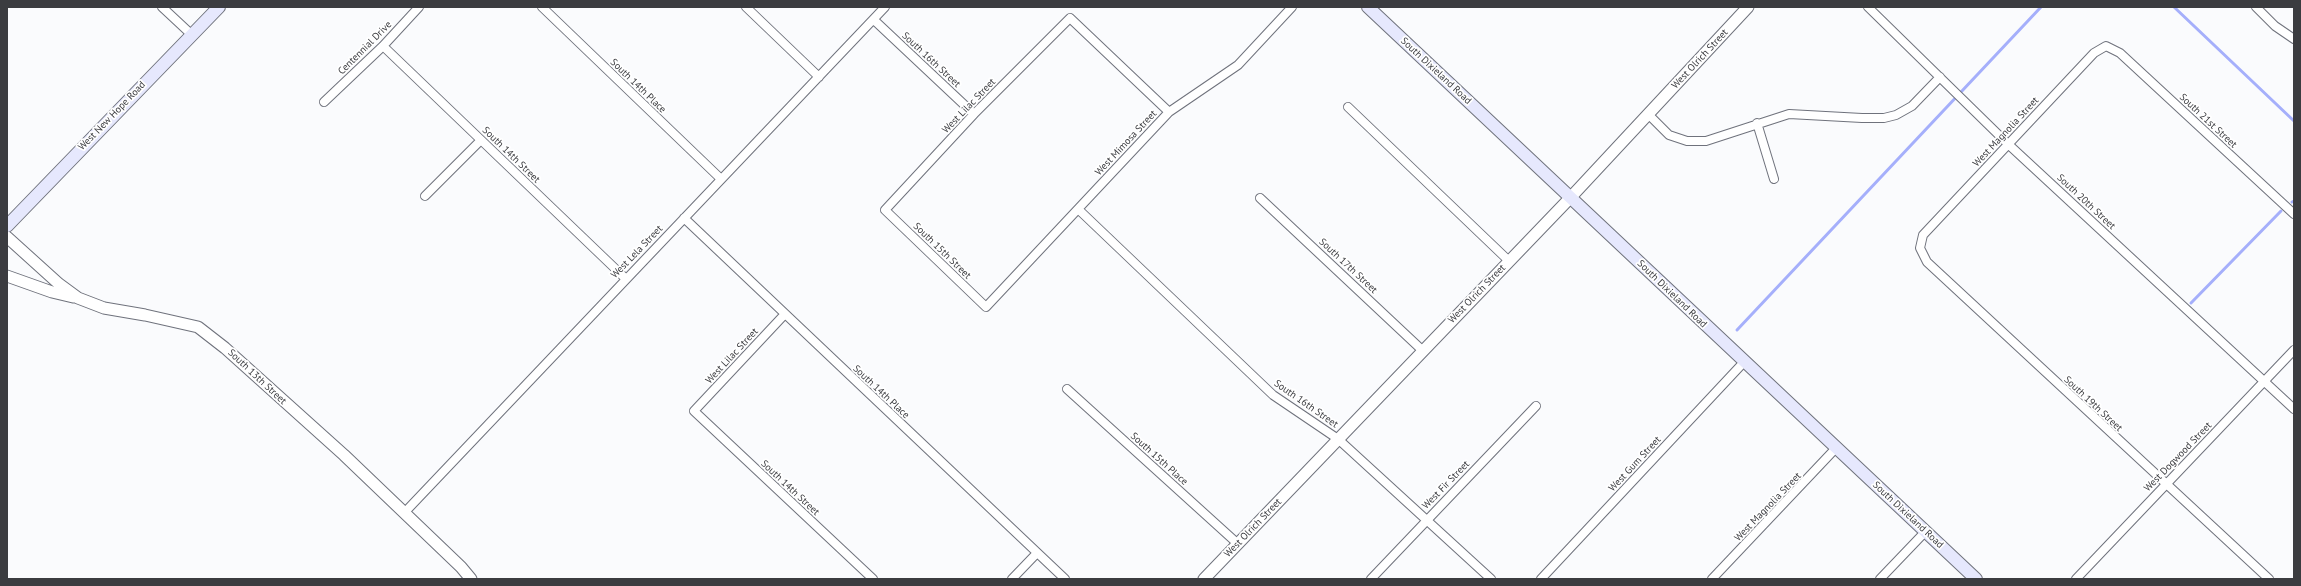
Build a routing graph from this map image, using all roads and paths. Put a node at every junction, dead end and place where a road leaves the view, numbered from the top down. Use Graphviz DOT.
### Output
graph roads {
  1 [pos="162,7"];
  2 [pos="219,7"];
  3 [pos="419,7"];
  4 [pos="542,7"];
  5 [pos="746,7"];
  6 [pos="886,7"];
  7 [pos="1292,7"];
  8 [pos="1368,7"];
  9 [pos="1748,7"];
  10 [pos="1868,7"];
  11 [pos="2256,7"];
  12 [pos="874,20"];
  13 [pos="192,35"];
  14 [pos="2294,39"];
  15 [pos="383,46"];
  16 [pos="2106,46"];
  17 [pos="819,77"];
  18 [pos="1940,77"];
  19 [pos="324,102"];
  20 [pos="1348,107"];
  21 [pos="1169,112"];
  22 [pos="974,114"];
  23 [pos="1648,114"];
  24 [pos="1757,123"];
  25 [pos="481,140"];
  26 [pos="2008,144"];
  27 [pos="721,178"];
  28 [pos="1774,179"];
  29 [pos="425,196"];
  30 [pos="1571,197"];
  31 [pos="1260,198"];
  32 [pos="1078,209"];
  33 [pos="885,210"];
  34 [pos="2294,214"];
  35 [pos="684,218"];
  36 [pos="7,226"];
  37 [pos="1923,235"];
  38 [pos="7,237"];
  39 [pos="1509,261"];
  40 [pos="7,276"];
  41 [pos="626,279"];
  42 [pos="78,298"];
  43 [pos="986,307"];
  44 [pos="784,315"];
  45 [pos="1422,350"];
  46 [pos="2294,350"];
  47 [pos="1744,362"];
  48 [pos="2264,381"];
  49 [pos="1067,389"];
  50 [pos="1536,406"];
  51 [pos="2294,409"];
  52 [pos="694,411"];
  53 [pos="1338,439"];
  54 [pos="1836,448"];
  55 [pos="2165,485"];
  56 [pos="405,512"];
  57 [pos="1427,519"];
  58 [pos="1925,532"];
  59 [pos="1238,544"];
  60 [pos="1037,553"];
  61 [pos="471,579"];
  62 [pos="873,579"];
  63 [pos="1012,579"];
  64 [pos="1065,579"];
  65 [pos="1204,579"];
  66 [pos="1371,579"];
  67 [pos="1491,579"];
  68 [pos="1541,579"];
  69 [pos="1712,579"];
  70 [pos="1880,579"];
  71 [pos="1976,579"];
  72 [pos="2076,579"];
  73 [pos="2269,579"];
  1 -- 13 [label="street"];
  2 -- 13 [label="main road, West New Hope Road"];
  3 -- 15 [label="street, Centennial Drive"];
  4 -- 27 [label="street, South 14th Place"];
  5 -- 17 [label="street"];
  6 -- 12 [label="street, West Lela Street"];
  7 -- 21 [label="street, West Mimosa Street"];
  8 -- 30 [label="main road, South Dixieland Road"];
  9 -- 23 [label="street, West Olrich Street"];
  10 -- 18 [label="street, South 20th Street"];
  11 -- 14 [label="street"];
  12 -- 17 [label="street, West Lela Street"];
  12 -- 22 [label="street, South 16th Street"];
  13 -- 36 [label="main road, West New Hope Road"];
  15 -- 19 [label="street, Centennial Drive"];
  15 -- 25 [label="street, South 14th Street"];
  16 -- 26 [label="street, West Magnolia Street"];
  16 -- 34 [label="street, South 21st Street"];
  17 -- 27 [label="street, West Lela Street"];
  18 -- 24 [label="street"];
  18 -- 26 [label="street, South 20th Street"];
  20 -- 39 [label="street"];
  21 -- 22 [label="street, West Lilac Street"];
  21 -- 32 [label="street, West Mimosa Street"];
  22 -- 33 [label="street, West Lilac Street"];
  23 -- 24 [label="street"];
  23 -- 30 [label="street, West Olrich Street"];
  24 -- 28 [label="street"];
  25 -- 29 [label="street"];
  25 -- 41 [label="street, South 14th Street"];
  26 -- 37 [label="street, West Magnolia Street"];
  26 -- 48 [label="street, South 20th Street"];
  27 -- 35 [label="street, West Lela Street"];
  30 -- 39 [label="street, West Olrich Street"];
  30 -- 47 [label="main road, South Dixieland Road"];
  31 -- 45 [label="street, South 17th Street"];
  32 -- 43 [label="street, West Mimosa Street"];
  32 -- 53 [label="street, South 16th Street"];
  33 -- 43 [label="street, South 15th Street"];
  35 -- 41 [label="street, West Lela Street"];
  35 -- 44 [label="street, South 14th Place"];
  37 -- 55 [label="street, South 19th Street"];
  38 -- 42 [label="street, South 13th Street"];
  39 -- 45 [label="street, West Olrich Street"];
  40 -- 42 [label="street"];
  41 -- 56 [label="street, West Lela Street"];
  42 -- 56 [label="street, South 13th Street"];
  44 -- 52 [label="street, West Lilac Street"];
  44 -- 60 [label="street, South 14th Place"];
  45 -- 53 [label="street, West Olrich Street"];
  46 -- 48 [label="street, West Dogwood Street"];
  47 -- 54 [label="main road, South Dixieland Road"];
  47 -- 68 [label="street, West Gum Street"];
  48 -- 51 [label="street, South 20th Street"];
  48 -- 55 [label="street, West Dogwood Street"];
  49 -- 59 [label="street, South 15th Place"];
  50 -- 57 [label="street, West Fir Street"];
  52 -- 62 [label="street, South 14th Street"];
  53 -- 57 [label="street, South 16th Street"];
  53 -- 59 [label="street, West Olrich Street"];
  54 -- 58 [label="main road, South Dixieland Road"];
  54 -- 69 [label="street, West Magnolia Street"];
  55 -- 72 [label="street, West Dogwood Street"];
  55 -- 73 [label="street, South 19th Street"];
  56 -- 61 [label="street, South 13th Street"];
  57 -- 66 [label="street, West Fir Street"];
  57 -- 67 [label="street, South 16th Street"];
  58 -- 70 [label="street"];
  58 -- 71 [label="main road, South Dixieland Road"];
  59 -- 65 [label="street, West Olrich Street"];
  60 -- 63 [label="street"];
  60 -- 64 [label="street, South 14th Place"];
}
